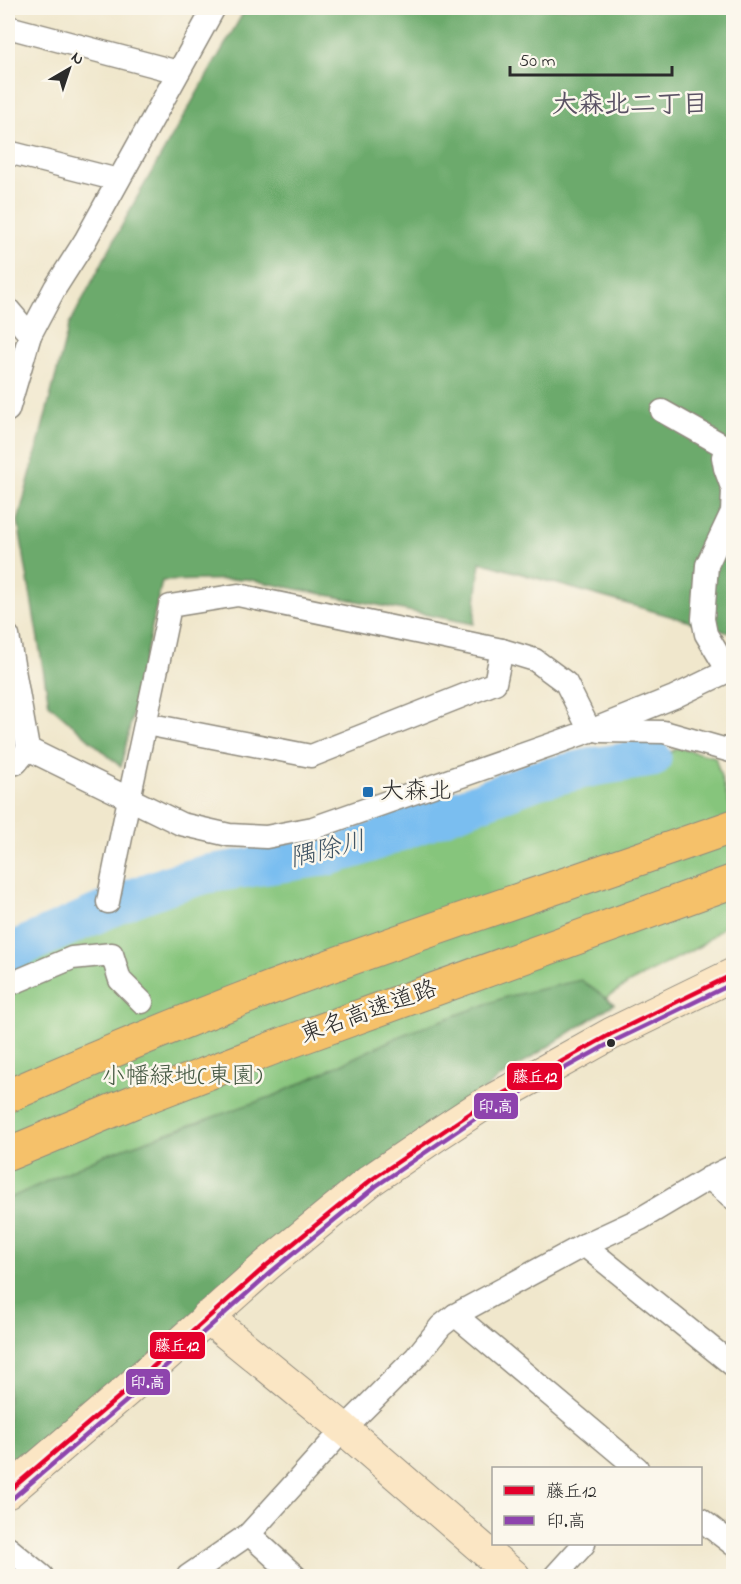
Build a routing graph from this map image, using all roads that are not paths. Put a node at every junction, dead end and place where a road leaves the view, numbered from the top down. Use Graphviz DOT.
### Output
graph roads {
  1 [pos="214,8"];
  2 [pos="8,27"];
  3 [pos="178,72"];
  4 [pos="8,152"];
  5 [pos="118,180"];
  6 [pos="8,309"];
  7 [pos="19,334"];
  8 [pos="8,410"];
  9 [pos="662,411"];
  10 [pos="730,445"];
  11 [pos="8,636"];
  12 [pos="502,650"];
  13 [pos="731,669"];
  14 [pos="11,682"];
  15 [pos="146,724"];
  16 [pos="590,731"];
  17 [pos="28,749"];
  18 [pos="734,752"];
  19 [pos="8,765"];
  20 [pos="128,798"];
  21 [pos="731,827"];
  22 [pos="734,881"];
  23 [pos="108,902"];
  24 [pos="734,974"];
  25 [pos="8,985"];
  26 [pos="142,1002"];
  27 [pos="8,1096"];
  28 [pos="8,1154"];
  29 [pos="734,1166"];
  30 [pos="709,1178"];
  31 [pos="734,1199"];
  32 [pos="584,1245"];
  33 [pos="455,1315"];
  34 [pos="207,1317"];
  35 [pos="734,1366"];
  36 [pos="344,1429"];
  37 [pos="636,1467"];
  38 [pos="8,1492"];
  39 [pos="702,1521"];
  40 [pos="249,1534"];
  41 [pos="583,1545"];
  42 [pos="734,1545"];
  43 [pos="8,1548"];
  44 [pos="42,1576"];
  45 [pos="188,1576"];
  46 [pos="295,1576"];
  47 [pos="514,1576"];
  48 [pos="555,1576"];
  1 -- 3 [label="street"];
  2 -- 3 [label="street"];
  3 -- 5 [label="street"];
  4 -- 5 [label="street"];
  5 -- 7 [label="street"];
  6 -- 7 [label="street"];
  7 -- 8 [label="street"];
  9 -- 10 [label="street"];
  10 -- 13 [label="street"];
  11 -- 14 [label="street"];
  12 -- 15 [label="street"];
  12 -- 15 [label="street"];
  12 -- 16 [label="street"];
  13 -- 16 [label="street"];
  14 -- 17 [label="street"];
  15 -- 20 [label="street"];
  16 -- 18 [label="street"];
  16 -- 20 [label="street"];
  17 -- 19 [label="street"];
  17 -- 20 [label="street"];
  20 -- 23 [label="street"];
  21 -- 27 [label="highway"];
  22 -- 28 [label="highway, 東名高速道路"];
  24 -- 34 [label="main road"];
  25 -- 26 [label="street"];
  29 -- 30 [label="street"];
  30 -- 31 [label="street"];
  30 -- 32 [label="street"];
  32 -- 33 [label="street"];
  32 -- 35 [label="street"];
  33 -- 36 [label="street"];
  33 -- 37 [label="street"];
  34 -- 36 [label="main road"];
  34 -- 38 [label="main road"];
  36 -- 40 [label="street"];
  36 -- 47 [label="main road"];
  39 -- 42 [label="street"];
  40 -- 45 [label="street"];
  40 -- 46 [label="street"];
  41 -- 48 [label="street"];
  43 -- 44 [label="street"];
}
